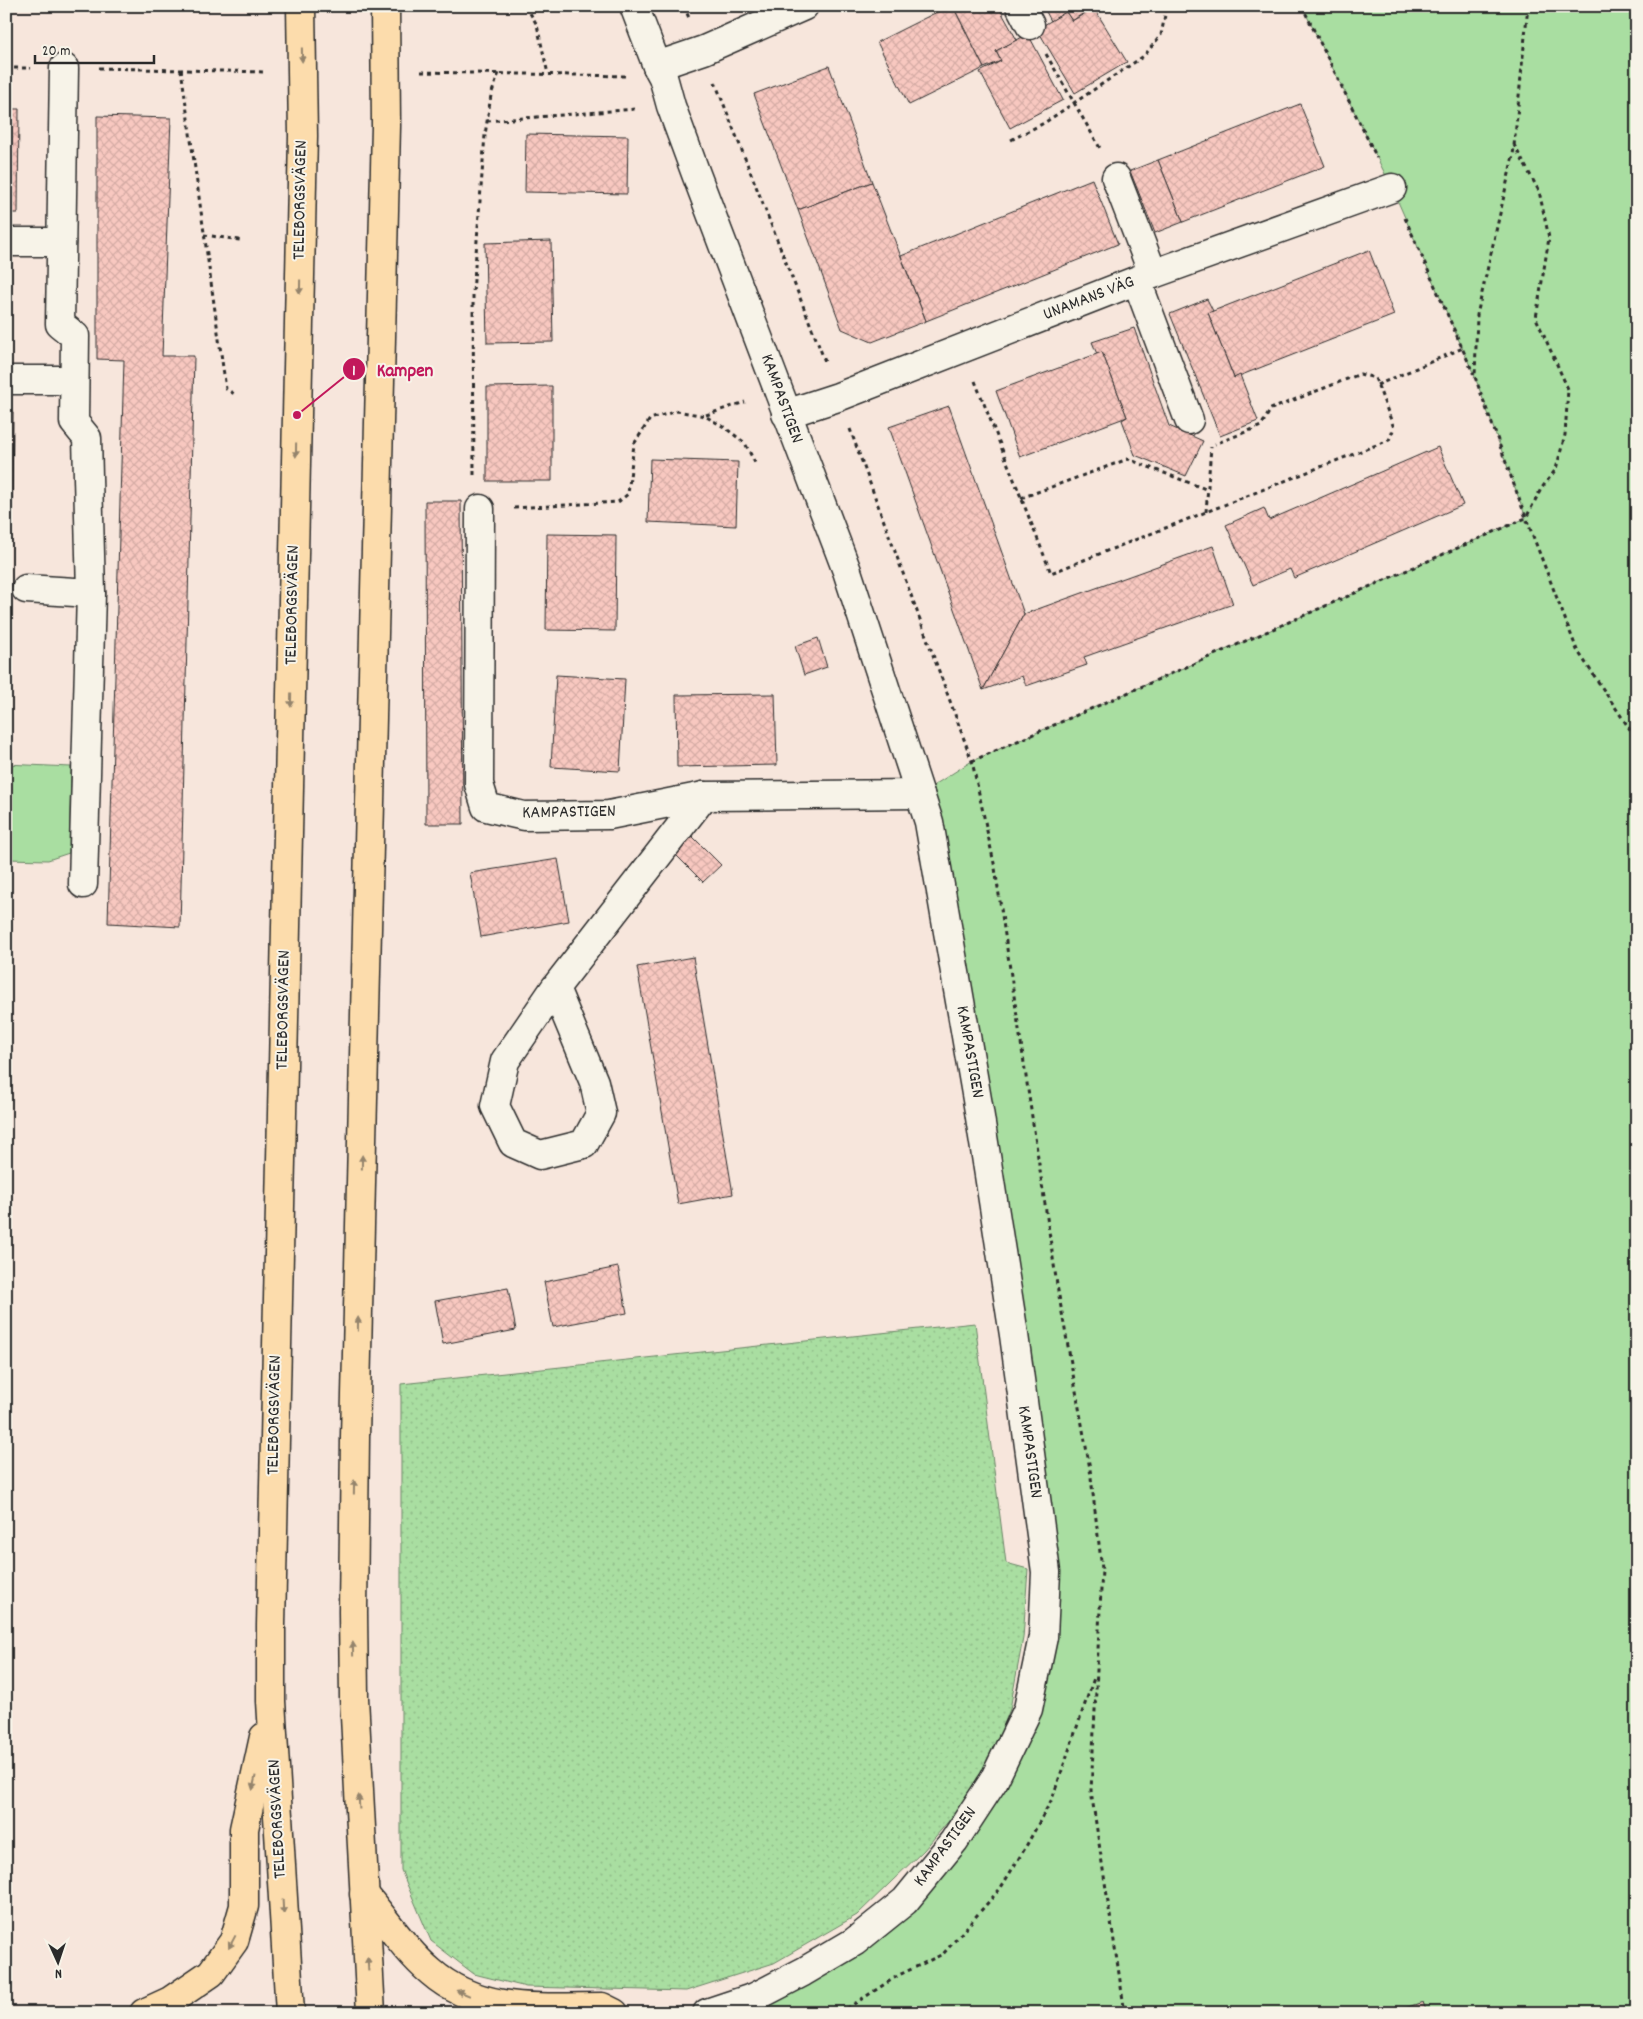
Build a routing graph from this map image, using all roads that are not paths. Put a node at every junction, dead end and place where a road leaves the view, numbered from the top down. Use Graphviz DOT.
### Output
graph roads {
  1 [pos="301,6"];
  2 [pos="385,6"];
  3 [pos="634,6"];
  4 [pos="804,6"];
  5 [pos="64,68"];
  6 [pos="660,72"];
  7 [pos="1116,178"];
  8 [pos="1392,188"];
  9 [pos="6,242"];
  10 [pos="61,242"];
  11 [pos="1145,278"];
  12 [pos="6,380"];
  13 [pos="74,380"];
  14 [pos="786,414"];
  15 [pos="1190,420"];
  16 [pos="480,510"];
  17 [pos="26,589"];
  18 [pos="91,593"];
  19 [pos="920,794"];
  20 [pos="704,796"];
  21 [pos="84,884"];
  22 [pos="555,988"];
  23 [pos="271,1701"];
  24 [pos="364,1894"];
  25 [pos="760,2005"];
  26 [pos="144,2013"];
  27 [pos="290,2013"];
  28 [pos="371,2013"];
  29 [pos="614,2013"];
  30 [pos="707,2013"];
  1 -- 23 [label="main road, TELEBORGSVÄGEN, one-way"];
  24 -- 2 [label="main road, one-way"];
  3 -- 6 [label="street, KAMPASTIGEN"];
  4 -- 6 [label="street"];
  5 -- 10 [label="street"];
  6 -- 14 [label="street, KAMPASTIGEN"];
  7 -- 11 [label="street"];
  8 -- 11 [label="street, UNAMANS VÄG"];
  9 -- 10 [label="street"];
  10 -- 13 [label="street"];
  11 -- 14 [label="street, UNAMANS VÄG"];
  11 -- 15 [label="street"];
  12 -- 13 [label="street"];
  13 -- 18 [label="street"];
  14 -- 19 [label="street, KAMPASTIGEN"];
  16 -- 20 [label="street, KAMPASTIGEN"];
  17 -- 18 [label="street"];
  18 -- 21 [label="street"];
  19 -- 20 [label="street, KAMPASTIGEN"];
  19 -- 25 [label="street, KAMPASTIGEN"];
  20 -- 22 [label="street"];
  22 -- 22 [label="street"];
  23 -- 26 [label="main road, one-way"];
  23 -- 27 [label="main road, TELEBORGSVÄGEN, one-way"];
  28 -- 24 [label="main road, one-way"];
  29 -- 24 [label="main road, one-way"];
  25 -- 30 [label="street, KAMPASTIGEN"];
}
